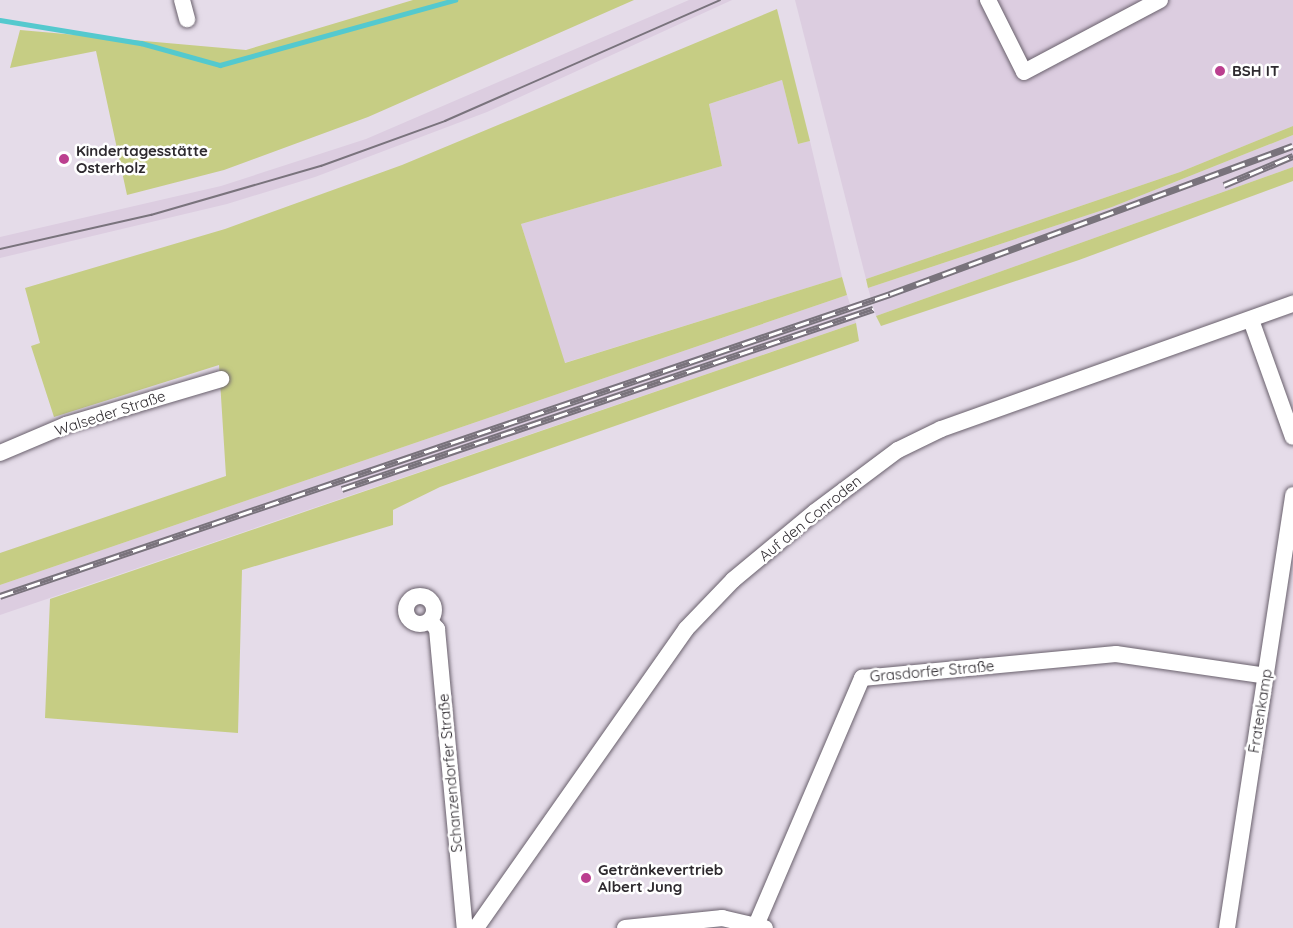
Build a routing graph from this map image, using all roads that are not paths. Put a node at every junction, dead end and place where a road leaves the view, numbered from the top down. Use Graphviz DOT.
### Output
graph roads {
  1 [pos="182,0"];
  2 [pos="988,0"];
  3 [pos="1160,0"];
  4 [pos="187,19"];
  5 [pos="1293,304"];
  6 [pos="1251,320"];
  7 [pos="221,379"];
  8 [pos="1293,437"];
  9 [pos="0,453"];
  10 [pos="1293,495"];
  11 [pos="430,621"];
  12 [pos="1266,676"];
  13 [pos="761,926"];
  14 [pos="465,928"];
  15 [pos="476,928"];
  16 [pos="626,928"];
  17 [pos="1227,928"];
  1 -- 4 [label="street"];
  2 -- 3 [label="street"];
  5 -- 6 [label="street, Auf den Conroden"];
  6 -- 8 [label="street"];
  6 -- 15 [label="street, Auf den Conroden"];
  7 -- 9 [label="street, Walseder Straße"];
  10 -- 12 [label="street, Fratenkamp"];
  11 -- 14 [label="street, Schanzendorfer Straße"];
  12 -- 13 [label="street, Grasdorfer Straße"];
  12 -- 17 [label="street, Fratenkamp"];
  13 -- 16 [label="street"];
}
